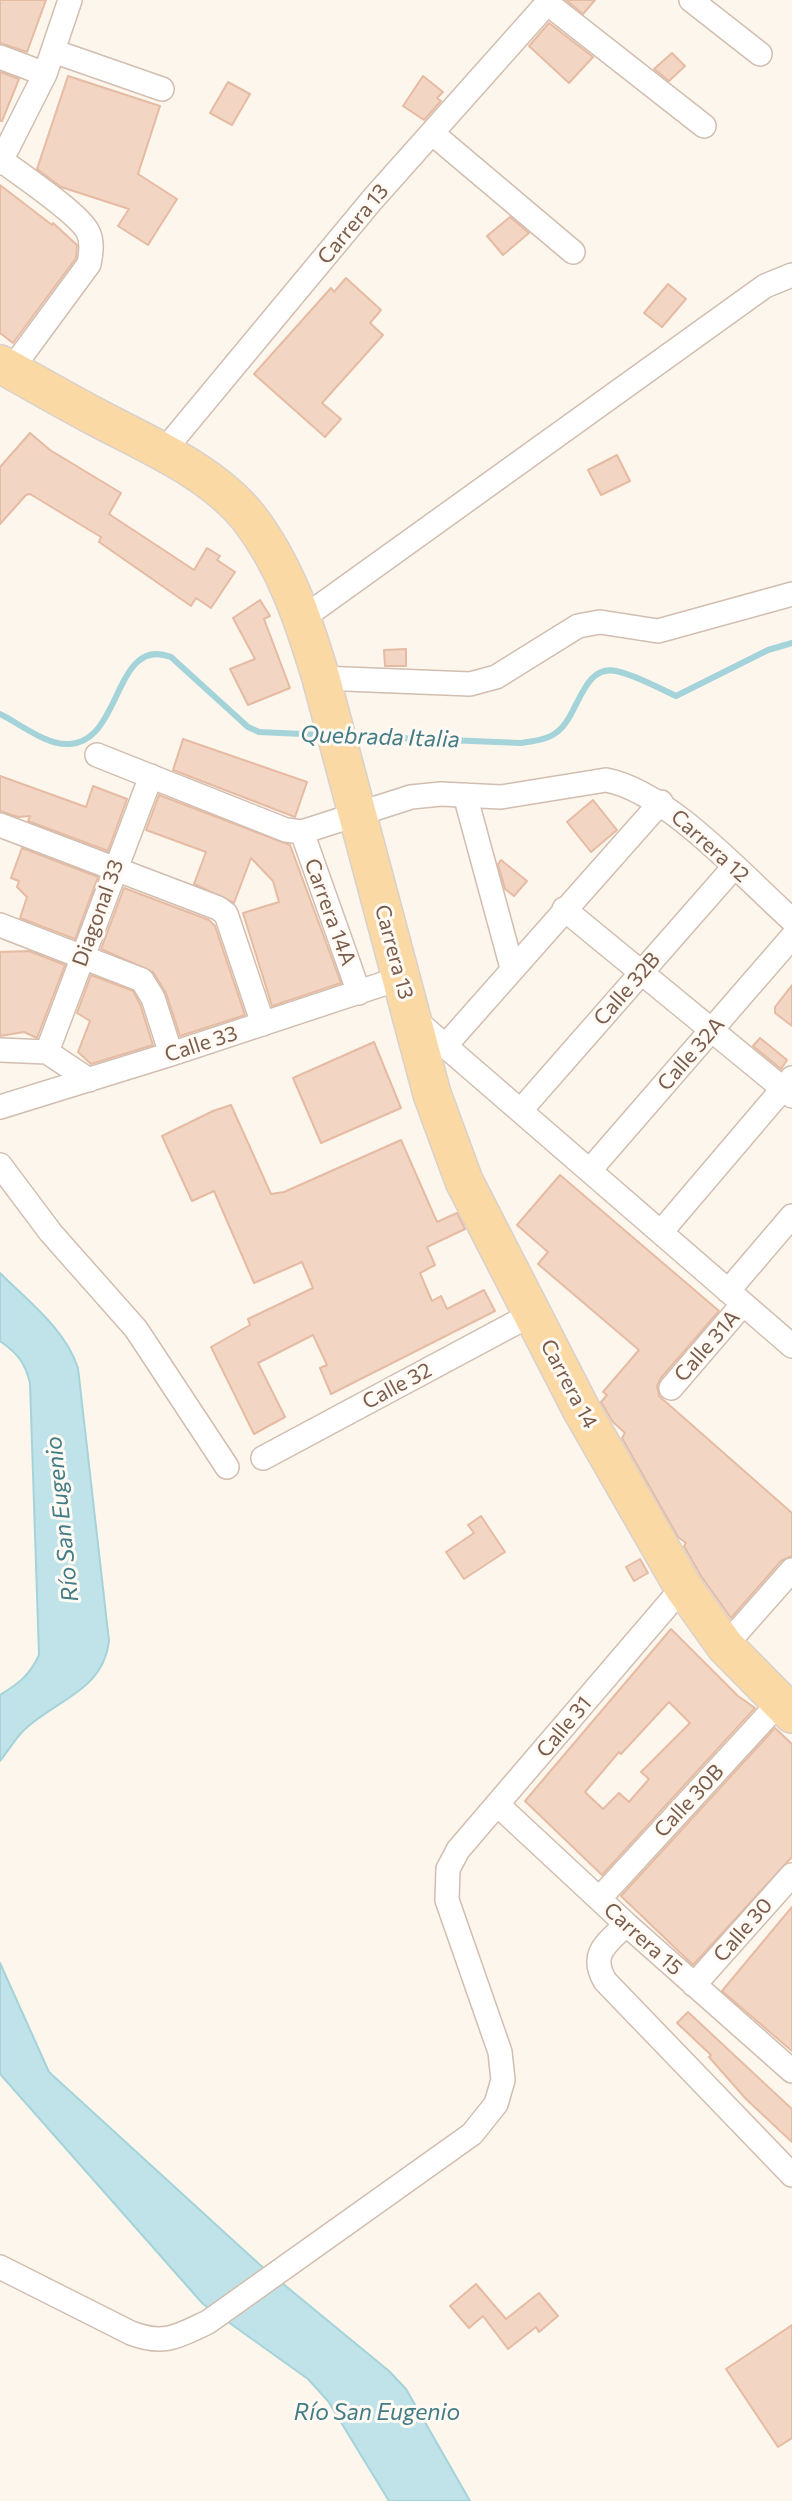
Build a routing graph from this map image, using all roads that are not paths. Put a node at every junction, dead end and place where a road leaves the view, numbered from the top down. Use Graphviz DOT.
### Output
graph roads {
  1 [pos="70,0"];
  2 [pos="691,0"];
  3 [pos="549,1"];
  4 [pos="53,51"];
  5 [pos="760,54"];
  6 [pos="0,57"];
  7 [pos="45,74"];
  8 [pos="162,89"];
  9 [pos="704,126"];
  10 [pos="432,133"];
  11 [pos="1,160"];
  12 [pos="573,252"];
  13 [pos="792,256"];
  14 [pos="792,275"];
  15 [pos="765,286"];
  16 [pos="5,367"];
  17 [pos="162,453"];
  18 [pos="792,594"];
  19 [pos="303,618"];
  20 [pos="321,678"];
  21 [pos="97,754"];
  22 [pos="150,776"];
  23 [pos="465,795"];
  24 [pos="661,802"];
  25 [pos="358,814"];
  26 [pos="0,825"];
  27 [pos="302,832"];
  28 [pos="114,866"];
  29 [pos="734,867"];
  30 [pos="564,909"];
  31 [pos="792,920"];
  32 [pos="0,925"];
  33 [pos="792,937"];
  34 [pos="82,956"];
  35 [pos="512,968"];
  36 [pos="641,973"];
  37 [pos="401,978"];
  38 [pos="359,993"];
  39 [pos="411,1016"];
  40 [pos="263,1024"];
  41 [pos="712,1030"];
  42 [pos="446,1045"];
  43 [pos="0,1050"];
  44 [pos="47,1052"];
  45 [pos="171,1055"];
  46 [pos="89,1080"];
  47 [pos="789,1088"];
  48 [pos="0,1107"];
  49 [pos="521,1110"];
  50 [pos="0,1165"];
  51 [pos="590,1170"];
  52 [pos="792,1216"];
  53 [pos="661,1232"];
  54 [pos="736,1297"];
  55 [pos="532,1314"];
  56 [pos="792,1346"];
  57 [pos="671,1388"];
  58 [pos="262,1458"];
  59 [pos="227,1467"];
  60 [pos="792,1570"];
  61 [pos="683,1587"];
  62 [pos="725,1646"];
  63 [pos="785,1709"];
  64 [pos="498,1805"];
  65 [pos="789,1885"];
  66 [pos="599,1899"];
  67 [pos="626,1924"];
  68 [pos="694,1986"];
  69 [pos="792,2071"];
  70 [pos="792,2175"];
  71 [pos="0,2267"];
  1 -- 4 [label="street"];
  2 -- 5 [label="street"];
  3 -- 9 [label="street"];
  3 -- 10 [label="street, Carrera 13"];
  4 -- 7 [label="street"];
  4 -- 8 [label="street"];
  6 -- 7 [label="street"];
  7 -- 11 [label="street"];
  10 -- 12 [label="street"];
  10 -- 17 [label="street, Carrera 13"];
  11 -- 16 [label="street"];
  13 -- 15 [label="street"];
  14 -- 15 [label="street"];
  15 -- 19 [label="street"];
  16 -- 17 [label="main road, Carrera 13"];
  17 -- 19 [label="main road, Carrera 13"];
  18 -- 20 [label="street"];
  19 -- 20 [label="main road, Carrera 13"];
  20 -- 25 [label="main road, Carrera 13"];
  21 -- 22 [label="street"];
  22 -- 27 [label="street"];
  22 -- 28 [label="street, Diagonal 33"];
  23 -- 24 [label="street, Carrera 12"];
  23 -- 25 [label="street"];
  23 -- 35 [label="street"];
  24 -- 29 [label="street, Carrera 12"];
  24 -- 30 [label="street"];
  25 -- 27 [label="street"];
  25 -- 37 [label="main road, Carrera 13"];
  26 -- 28 [label="street"];
  27 -- 38 [label="street, Carrera 14A"];
  28 -- 34 [label="street, Diagonal 33"];
  28 -- 40 [label="street"];
  29 -- 31 [label="street, Carrera 12"];
  29 -- 36 [label="street, Calle 32B"];
  30 -- 35 [label="street"];
  30 -- 36 [label="street"];
  32 -- 34 [label="street"];
  33 -- 41 [label="street, Calle 32A"];
  34 -- 44 [label="street, Diagonal 33"];
  34 -- 45 [label="street"];
  35 -- 42 [label="street"];
  36 -- 41 [label="street"];
  36 -- 49 [label="street, Calle 32B"];
  37 -- 38 [label="street, Calle 33"];
  37 -- 39 [label="main road, Carrera 13"];
  38 -- 40 [label="street, Calle 33"];
  39 -- 42 [label="street, Carrera 13"];
  39 -- 55 [label="main road, Carrera 14"];
  40 -- 45 [label="street, Calle 33"];
  41 -- 47 [label="street"];
  41 -- 51 [label="street, Calle 32A"];
  42 -- 49 [label="street, Carrera 13"];
  43 -- 44 [label="street"];
  44 -- 46 [label="street"];
  45 -- 46 [label="street, Calle 33"];
  46 -- 48 [label="street, Calle 33"];
  47 -- 53 [label="street"];
  49 -- 51 [label="street, Carrera 13"];
  50 -- 59 [label="street"];
  51 -- 53 [label="street, Carrera 13"];
  52 -- 54 [label="street, Calle 31A"];
  53 -- 54 [label="street, Carrera 13"];
  54 -- 56 [label="street, Carrera 13"];
  54 -- 57 [label="street, Calle 31A"];
  55 -- 58 [label="street, Calle 32"];
  55 -- 61 [label="main road, Carrera 14"];
  60 -- 62 [label="street"];
  61 -- 62 [label="main road, Carrera 14"];
  61 -- 64 [label="street, Calle 31"];
  62 -- 63 [label="main road, Carrera 14"];
  63 -- 66 [label="street, Calle 30B"];
  64 -- 66 [label="street, Carrera 15"];
  64 -- 71 [label="street, Calle 31"];
  65 -- 68 [label="street, Calle 30"];
  66 -- 67 [label="street, Carrera 15"];
  67 -- 68 [label="street, Carrera 15"];
  67 -- 70 [label="street"];
  68 -- 69 [label="street, Carrera 15"];
}
